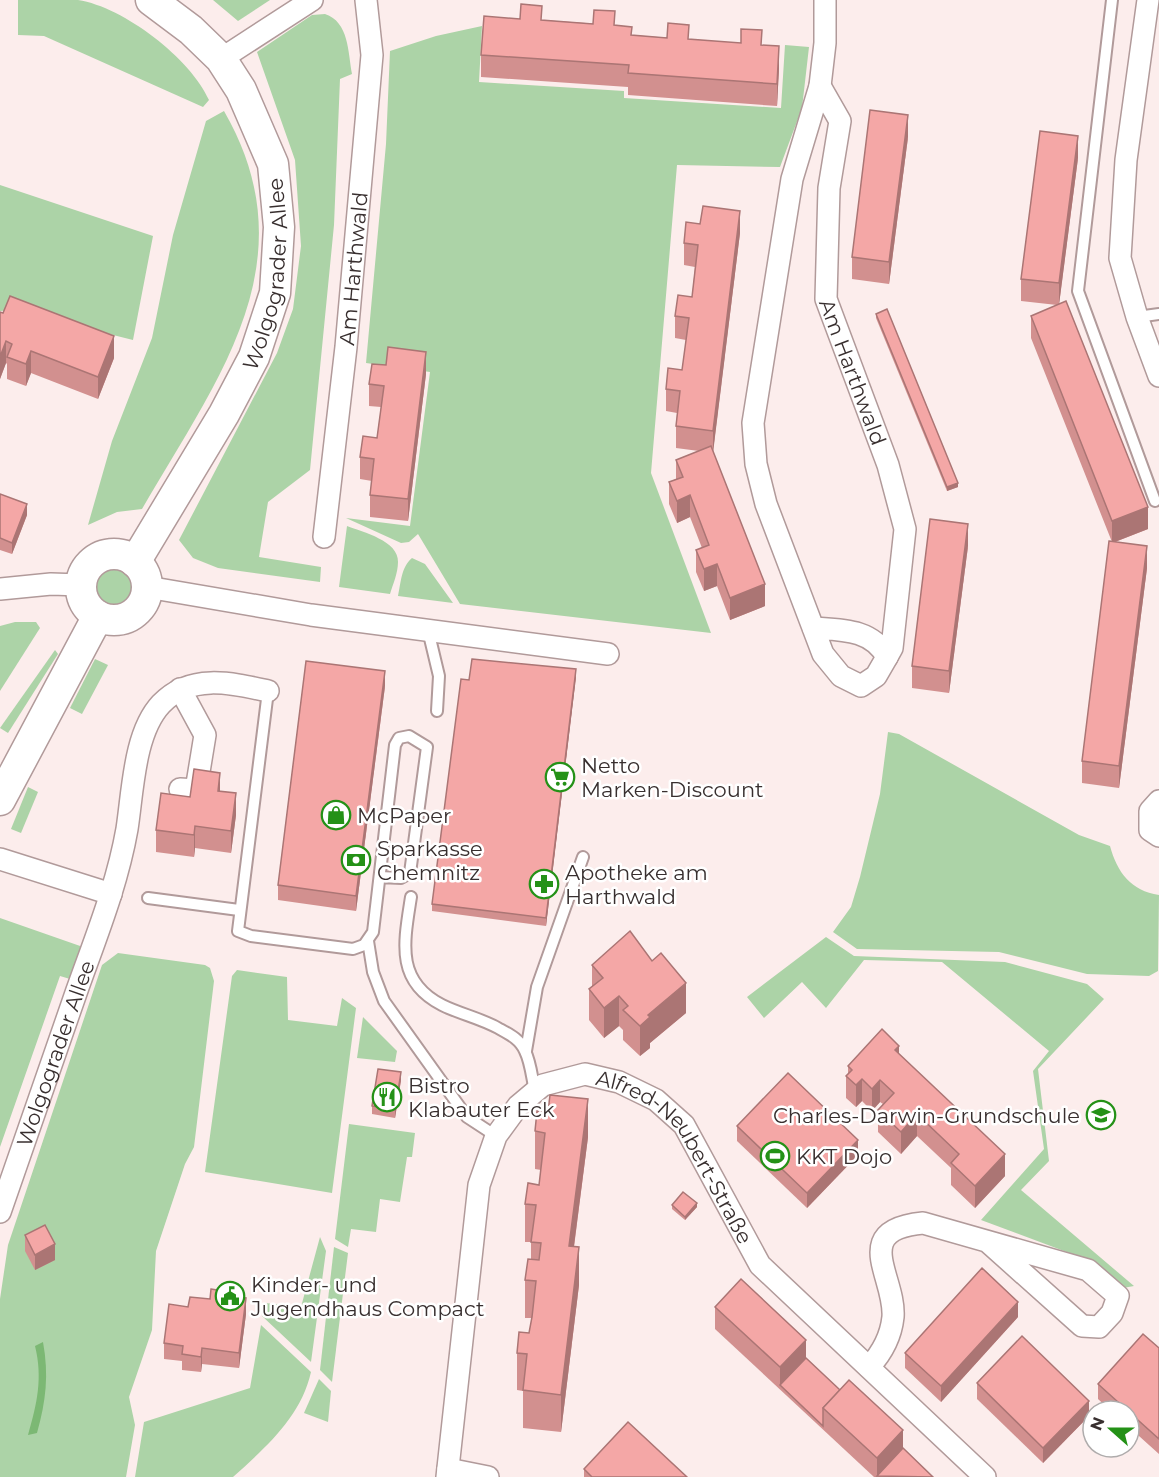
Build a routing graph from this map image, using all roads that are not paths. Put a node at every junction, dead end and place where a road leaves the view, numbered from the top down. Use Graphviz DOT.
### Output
graph roads {
  1 [pos="151,0"];
  2 [pos="312,0"];
  3 [pos="366,0"];
  4 [pos="825,0"];
  5 [pos="1112,0"];
  6 [pos="1148,0"];
  7 [pos="221,59"];
  8 [pos="820,86"];
  9 [pos="1159,314"];
  10 [pos="1137,317"];
  11 [pos="1159,376"];
  12 [pos="1155,501"];
  13 [pos="324,537"];
  14 [pos="141,575"];
  15 [pos="81,585"];
  16 [pos="0,589"];
  17 [pos="98,616"];
  18 [pos="813,628"];
  19 [pos="428,630"];
  20 [pos="608,654"];
  21 [pos="887,657"];
  22 [pos="180,689"];
  23 [pos="268,692"];
  24 [pos="436,711"];
  25 [pos="180,789"];
  26 [pos="0,800"];
  27 [pos="1159,801"];
  28 [pos="1159,836"];
  29 [pos="583,857"];
  30 [pos="0,859"];
  31 [pos="380,877"];
  32 [pos="111,894"];
  33 [pos="411,897"];
  34 [pos="148,898"];
  35 [pos="239,910"];
  36 [pos="368,941"];
  37 [pos="526,1051"];
  38 [pos="535,1091"];
  39 [pos="496,1136"];
  40 [pos="0,1212"];
  41 [pos="988,1242"];
  42 [pos="869,1367"];
  43 [pos="448,1473"];
  44 [pos="488,1477"];
  45 [pos="985,1477"];
  1 -- 7 [label="main road, Wolgograder Allee"];
  2 -- 7 [label="street"];
  3 -- 13 [label="street, Am Harthwald"];
  4 -- 8 [label="street, Am Harthwald"];
  5 -- 12 [label="lane"];
  6 -- 10 [label="street"];
  7 -- 14 [label="main road, Wolgograder Allee"];
  8 -- 18 [label="street, Am Harthwald"];
  8 -- 21 [label="street, Am Harthwald"];
  9 -- 10 [label="lane"];
  10 -- 11 [label="street"];
  14 -- 15 [label="main road"];
  14 -- 17 [label="main road, Wolgograder Allee"];
  14 -- 19 [label="street"];
  15 -- 16 [label="street"];
  15 -- 17 [label="main road"];
  17 -- 26 [label="main road"];
  18 -- 21 [label="street"];
  18 -- 21 [label="street, Am Harthwald"];
  19 -- 20 [label="street"];
  19 -- 24 [label="lane"];
  22 -- 23 [label="street, Wolgograder Allee"];
  22 -- 25 [label="street"];
  22 -- 32 [label="street, Wolgograder Allee"];
  23 -- 35 [label="lane"];
  27 -- 28 [label="street"];
  29 -- 37 [label="lane"];
  30 -- 32 [label="street"];
  31 -- 31 [label="lane"];
  31 -- 36 [label="lane"];
  32 -- 40 [label="street, Wolgograder Allee"];
  33 -- 37 [label="lane"];
  34 -- 35 [label="lane"];
  35 -- 36 [label="lane"];
  36 -- 39 [label="lane"];
  37 -- 38 [label="lane"];
  38 -- 39 [label="street, Alfred-Neubert-Straße"];
  38 -- 42 [label="street, Alfred-Neubert-Straße"];
  39 -- 43 [label="street, Alfred-Neubert-Straße"];
  41 -- 41 [label="street"];
  41 -- 42 [label="street"];
  42 -- 45 [label="street, Alfred-Neubert-Straße"];
  43 -- 44 [label="street, Alfred-Neubert-Straße"];
}
